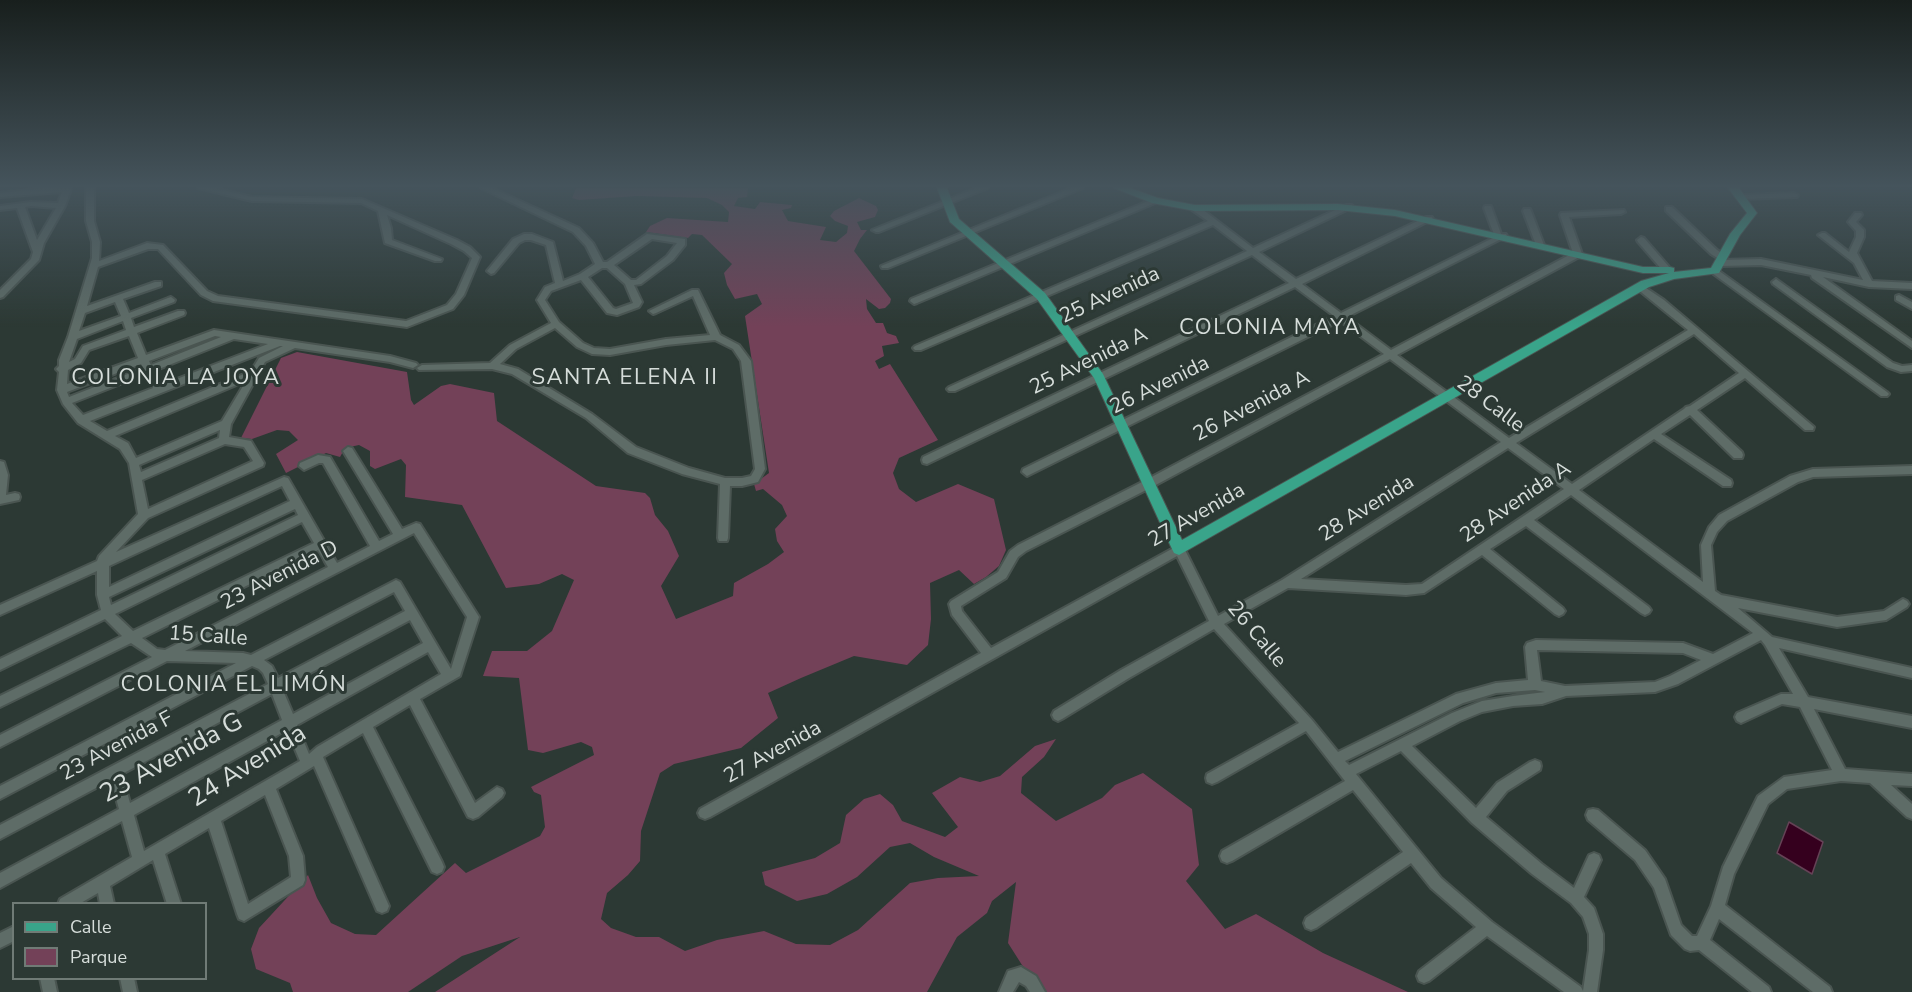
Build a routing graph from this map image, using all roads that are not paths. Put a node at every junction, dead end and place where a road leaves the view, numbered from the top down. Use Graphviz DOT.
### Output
graph roads {
  1 [pos="31,234"];
  2 [pos="46,234"];
  3 [pos="94,234"];
  4 [pos="387,234"];
  5 [pos="437,234"];
  6 [pos="580,234"];
  7 [pos="964,234"];
  8 [pos="969,234"];
  9 [pos="1075,234"];
  10 [pos="1184,234"];
  11 [pos="1230,234"];
  12 [pos="1289,234"];
  13 [pos="1397,234"];
  14 [pos="1493,234"];
  15 [pos="1536,234"];
  16 [pos="1570,234"];
  17 [pos="1695,234"];
  18 [pos="1735,234"];
  19 [pos="1859,234"];
  20 [pos="1822,235"];
  21 [pos="1500,236"];
  22 [pos="1641,240"];
  23 [pos="1540,245"];
  24 [pos="1252,251"];
  25 [pos="37,252"];
  26 [pos="1578,254"];
  27 [pos="438,259"];
  28 [pos="1856,261"];
  29 [pos="1003,264"];
  30 [pos="1719,264"];
  31 [pos="605,265"];
  32 [pos="93,266"];
  33 [pos="885,266"];
  34 [pos="491,271"];
  35 [pos="1658,273"];
  36 [pos="1812,274"];
  37 [pos="583,276"];
  38 [pos="0,278"];
  39 [pos="1776,282"];
  40 [pos="629,283"];
  41 [pos="1294,283"];
  42 [pos="158,284"];
  43 [pos="559,284"];
  44 [pos="1869,284"];
  45 [pos="1912,286"];
  46 [pos="1640,288"];
  47 [pos="2,293"];
  48 [pos="1041,296"];
  49 [pos="118,298"];
  50 [pos="1899,298"];
  51 [pos="171,300"];
  52 [pos="914,301"];
  53 [pos="1912,306"];
  54 [pos="80,311"];
  55 [pos="653,311"];
  56 [pos="181,313"];
  57 [pos="126,316"];
  58 [pos="1340,317"];
  59 [pos="556,324"];
  60 [pos="1695,330"];
  61 [pos="132,331"];
  62 [pos="234,336"];
  63 [pos="1068,336"];
  64 [pos="73,337"];
  65 [pos="716,337"];
  66 [pos="282,342"];
  67 [pos="295,344"];
  68 [pos="1912,345"];
  69 [pos="918,348"];
  70 [pos="1389,354"];
  71 [pos="143,359"];
  72 [pos="492,366"];
  73 [pos="1912,368"];
  74 [pos="61,369"];
  75 [pos="147,370"];
  76 [pos="255,373"];
  77 [pos="1744,374"];
  78 [pos="1099,377"];
  79 [pos="158,389"];
  80 [pos="952,389"];
  81 [pos="62,390"];
  82 [pos="1884,394"];
  83 [pos="1446,396"];
  84 [pos="66,402"];
  85 [pos="1689,410"];
  86 [pos="81,420"];
  87 [pos="226,424"];
  88 [pos="1121,426"];
  89 [pos="1809,427"];
  90 [pos="1653,434"];
  91 [pos="108,435"];
  92 [pos="224,440"];
  93 [pos="1508,442"];
  94 [pos="348,451"];
  95 [pos="1738,455"];
  96 [pos="927,460"];
  97 [pos="134,463"];
  98 [pos="0,465"];
  99 [pos="304,466"];
  100 [pos="1912,469"];
  101 [pos="1027,472"];
  102 [pos="137,478"];
  103 [pos="725,482"];
  104 [pos="1148,483"];
  105 [pos="1727,483"];
  106 [pos="1571,489"];
  107 [pos="15,497"];
  108 [pos="0,500"];
  109 [pos="297,502"];
  110 [pos="144,515"];
  111 [pos="305,516"];
  112 [pos="1526,520"];
  113 [pos="400,535"];
  114 [pos="723,538"];
  115 [pos="321,544"];
  116 [pos="376,548"];
  117 [pos="1179,549"];
  118 [pos="1482,549"];
  119 [pos="102,564"];
  120 [pos="335,570"];
  121 [pos="1286,583"];
  122 [pos="103,595"];
  123 [pos="1714,596"];
  124 [pos="1903,604"];
  125 [pos="0,610"];
  126 [pos="1645,610"];
  127 [pos="1559,611"];
  128 [pos="412,613"];
  129 [pos="107,614"];
  130 [pos="1216,623"];
  131 [pos="131,637"];
  132 [pos="1765,638"];
  133 [pos="431,645"];
  134 [pos="988,655"];
  135 [pos="167,656"];
  136 [pos="1712,659"];
  137 [pos="254,660"];
  138 [pos="1850,661"];
  139 [pos="0,665"];
  140 [pos="453,674"];
  141 [pos="1912,674"];
  142 [pos="1912,681"];
  143 [pos="1535,685"];
  144 [pos="274,686"];
  145 [pos="1565,691"];
  146 [pos="413,698"];
  147 [pos="0,702"];
  148 [pos="1804,702"];
  149 [pos="1058,715"];
  150 [pos="1741,717"];
  151 [pos="290,722"];
  152 [pos="1912,722"];
  153 [pos="1308,724"];
  154 [pos="366,725"];
  155 [pos="0,741"];
  156 [pos="1402,744"];
  157 [pos="312,759"];
  158 [pos="1336,759"];
  159 [pos="1535,766"];
  160 [pos="115,771"];
  161 [pos="1841,775"];
  162 [pos="1873,777"];
  163 [pos="1212,778"];
  164 [pos="1350,778"];
  165 [pos="1912,780"];
  166 [pos="268,786"];
  167 [pos="0,793"];
  168 [pos="497,793"];
  169 [pos="127,812"];
  170 [pos="705,813"];
  171 [pos="1912,813"];
  172 [pos="1593,815"];
  173 [pos="213,818"];
  174 [pos="1477,818"];
  175 [pos="0,832"];
  176 [pos="157,850"];
  177 [pos="1411,855"];
  178 [pos="1227,856"];
  179 [pos="140,860"];
  180 [pos="1594,860"];
  181 [pos="437,867"];
  182 [pos="0,881"];
  183 [pos="102,882"];
  184 [pos="1576,898"];
  185 [pos="67,902"];
  186 [pos="107,902"];
  187 [pos="174,902"];
  188 [pos="382,906"];
  189 [pos="1717,908"];
  190 [pos="1311,923"];
  191 [pos="1487,927"];
  192 [pos="1701,942"];
  193 [pos="1424,976"];
  194 [pos="1006,992"];
  195 [pos="1038,992"];
  196 [pos="1576,992"];
  197 [pos="1590,992"];
  198 [pos="1764,992"];
  199 [pos="1825,992"];
  1 -- 25 [label="street"];
  2 -- 25 [label="street"];
  3 -- 32 [label="street"];
  4 -- 27 [label="street"];
  5 -- 32 [label="street"];
  6 -- 31 [label="street"];
  7 -- 33 [label="street"];
  8 -- 29 [label="main road, 26 Calle"];
  9 -- 29 [label="street"];
  10 -- 48 [label="street"];
  11 -- 24 [label="street, 28 Calle"];
  12 -- 24 [label="street, 25 Avenida"];
  13 -- 41 [label="street, 25 Avenida A"];
  14 -- 21 [label="main road"];
  15 -- 23 [label="street"];
  16 -- 26 [label="street"];
  17 -- 30 [label="street"];
  18 -- 30 [label="main road"];
  19 -- 28 [label="street"];
  20 -- 28 [label="street"];
  21 -- 23 [label="main road"];
  21 -- 58 [label="street, 26 Avenida"];
  22 -- 35 [label="street"];
  23 -- 26 [label="main road"];
  24 -- 41 [label="street, 28 Calle"];
  24 -- 63 [label="street, 25 Avenida"];
  25 -- 47 [label="street"];
  26 -- 35 [label="main road"];
  26 -- 70 [label="street, 26 Avenida A"];
  28 -- 44 [label="street"];
  29 -- 48 [label="main road, 26 Calle"];
  29 -- 52 [label="street"];
  30 -- 35 [label="main road, 27 Avenida"];
  30 -- 36 [label="street"];
  30 -- 82 [label="street"];
  31 -- 37 [label="street"];
  31 -- 40 [label="street"];
  31 -- 40 [label="street"];
  32 -- 54 [label="street"];
  34 -- 43 [label="street"];
  35 -- 46 [label="main road, 27 Avenida"];
  36 -- 44 [label="street"];
  36 -- 68 [label="street"];
  37 -- 40 [label="street"];
  37 -- 43 [label="street"];
  38 -- 47 [label="street"];
  39 -- 73 [label="street"];
  41 -- 58 [label="street, 28 Calle"];
  41 -- 78 [label="street, 25 Avenida A"];
  42 -- 49 [label="street"];
  43 -- 59 [label="street"];
  44 -- 45 [label="street"];
  46 -- 60 [label="street"];
  46 -- 83 [label="main road, 27 Avenida"];
  48 -- 63 [label="main road, 26 Calle"];
  48 -- 69 [label="street"];
  49 -- 54 [label="street"];
  49 -- 57 [label="street"];
  50 -- 53 [label="street"];
  51 -- 57 [label="street"];
  54 -- 64 [label="street"];
  55 -- 65 [label="street"];
  56 -- 61 [label="street"];
  57 -- 61 [label="street"];
  57 -- 64 [label="street"];
  58 -- 70 [label="street, 28 Calle"];
  58 -- 88 [label="street, 26 Avenida"];
  59 -- 65 [label="street"];
  59 -- 72 [label="street"];
  60 -- 77 [label="street"];
  60 -- 93 [label="street, 28 Avenida"];
  61 -- 71 [label="street"];
  61 -- 74 [label="street"];
  62 -- 66 [label="street"];
  62 -- 71 [label="street"];
  62 -- 75 [label="street"];
  63 -- 78 [label="main road, 26 Calle"];
  63 -- 80 [label="street, 25 Avenida"];
  64 -- 74 [label="street"];
  65 -- 103 [label="street"];
  66 -- 67 [label="street"];
  66 -- 79 [label="street"];
  67 -- 72 [label="street"];
  67 -- 76 [label="street"];
  70 -- 83 [label="street, 28 Calle"];
  70 -- 104 [label="street, 26 Avenida A"];
  71 -- 75 [label="street"];
  71 -- 81 [label="street"];
  72 -- 103 [label="street"];
  74 -- 81 [label="street"];
  75 -- 79 [label="street"];
  75 -- 84 [label="street"];
  76 -- 87 [label="street"];
  76 -- 91 [label="street"];
  77 -- 85 [label="street, 28 Avenida A"];
  77 -- 89 [label="street"];
  78 -- 88 [label="main road, 26 Calle"];
  78 -- 96 [label="street, 25 Avenida A"];
  79 -- 86 [label="street"];
  81 -- 84 [label="street"];
  83 -- 93 [label="street, 28 Calle"];
  83 -- 117 [label="main road, 27 Avenida"];
  84 -- 86 [label="street"];
  85 -- 90 [label="street, 28 Avenida A"];
  85 -- 95 [label="street"];
  86 -- 91 [label="street"];
  87 -- 92 [label="street"];
  87 -- 97 [label="street"];
  88 -- 101 [label="street, 26 Avenida"];
  88 -- 104 [label="main road, 26 Calle"];
  90 -- 105 [label="street"];
  90 -- 106 [label="street, 28 Avenida A"];
  91 -- 97 [label="street"];
  92 -- 102 [label="street"];
  92 -- 110 [label="street"];
  93 -- 106 [label="street, 28 Calle"];
  93 -- 121 [label="street, 28 Avenida"];
  94 -- 113 [label="street"];
  97 -- 102 [label="street"];
  98 -- 108 [label="street"];
  99 -- 116 [label="street"];
  100 -- 123 [label="street"];
  102 -- 110 [label="street"];
  103 -- 114 [label="street"];
  104 -- 117 [label="main road, 26 Calle"];
  104 -- 134 [label="street, 26 Avenida A"];
  106 -- 112 [label="street, 28 Avenida A"];
  106 -- 123 [label="street, 28 Calle"];
  107 -- 108 [label="street"];
  109 -- 111 [label="street"];
  109 -- 119 [label="street"];
  109 -- 122 [label="street"];
  110 -- 119 [label="street"];
  111 -- 115 [label="street"];
  111 -- 129 [label="street"];
  112 -- 118 [label="street, 28 Avenida A"];
  112 -- 126 [label="street"];
  113 -- 116 [label="street, 23 Avenida D"];
  113 -- 140 [label="street, 23 Avenida D"];
  115 -- 120 [label="street"];
  115 -- 131 [label="street"];
  116 -- 120 [label="street, 23 Avenida D"];
  117 -- 130 [label="street, 26 Calle"];
  117 -- 134 [label="street, 27 Avenida"];
  118 -- 121 [label="street, 28 Avenida A"];
  118 -- 127 [label="street"];
  119 -- 122 [label="street"];
  119 -- 125 [label="street"];
  120 -- 135 [label="street, 23 Avenida D"];
  121 -- 130 [label="street, 28 Avenida"];
  122 -- 129 [label="street"];
  123 -- 124 [label="street"];
  123 -- 132 [label="street, 28 Calle"];
  128 -- 133 [label="street"];
  128 -- 137 [label="street"];
  128 -- 144 [label="street, 23 Avenida F"];
  129 -- 131 [label="street, 15 Calle"];
  129 -- 139 [label="street"];
  130 -- 149 [label="street, 28 Avenida"];
  130 -- 153 [label="street, 26 Calle"];
  131 -- 135 [label="street, 15 Calle"];
  131 -- 147 [label="street"];
  132 -- 136 [label="street"];
  132 -- 138 [label="street"];
  132 -- 148 [label="street"];
  133 -- 140 [label="street"];
  133 -- 151 [label="street, 23 Avenida G"];
  134 -- 170 [label="street, 27 Avenida"];
  135 -- 137 [label="street, 15 Calle"];
  135 -- 155 [label="street, 23 Avenida D"];
  136 -- 143 [label="street"];
  136 -- 145 [label="street"];
  137 -- 144 [label="street, 15 Calle"];
  137 -- 167 [label="street"];
  138 -- 141 [label="street"];
  138 -- 142 [label="street"];
  140 -- 146 [label="street, 24 Avenida"];
  143 -- 145 [label="street"];
  143 -- 158 [label="street"];
  144 -- 151 [label="street, 15 Calle"];
  144 -- 160 [label="street, 23 Avenida F"];
  145 -- 156 [label="street"];
  146 -- 154 [label="street, 24 Avenida"];
  146 -- 168 [label="street"];
  148 -- 150 [label="street"];
  148 -- 152 [label="street"];
  148 -- 161 [label="street"];
  151 -- 157 [label="street, 15 Calle"];
  151 -- 169 [label="street, 23 Avenida G"];
  153 -- 158 [label="street, 26 Calle"];
  153 -- 163 [label="street"];
  154 -- 157 [label="street, 24 Avenida"];
  154 -- 181 [label="street"];
  156 -- 164 [label="street"];
  156 -- 174 [label="street"];
  157 -- 166 [label="street, 24 Avenida"];
  157 -- 188 [label="street, 15 Calle"];
  158 -- 164 [label="street, 26 Calle"];
  159 -- 174 [label="street"];
  160 -- 169 [label="street"];
  160 -- 175 [label="street, 23 Avenida F"];
  161 -- 162 [label="street"];
  161 -- 189 [label="street"];
  162 -- 165 [label="street"];
  162 -- 171 [label="street"];
  164 -- 177 [label="street, 26 Calle"];
  164 -- 178 [label="street"];
  166 -- 173 [label="street, 24 Avenida"];
  166 -- 173 [label="street"];
  169 -- 179 [label="street"];
  169 -- 182 [label="street, 23 Avenida G"];
  172 -- 192 [label="street"];
  173 -- 176 [label="street, 24 Avenida"];
  174 -- 184 [label="street"];
  176 -- 179 [label="street, 24 Avenida"];
  176 -- 187 [label="street"];
  177 -- 190 [label="street"];
  177 -- 191 [label="street, 26 Calle"];
  179 -- 183 [label="street, 24 Avenida"];
  180 -- 184 [label="street"];
  183 -- 185 [label="street, 24 Avenida"];
  183 -- 186 [label="street"];
  184 -- 197 [label="street"];
  189 -- 192 [label="street"];
  189 -- 199 [label="street"];
  191 -- 193 [label="street"];
  191 -- 196 [label="street, 26 Calle"];
  192 -- 198 [label="street"];
  194 -- 195 [label="street"];
}
